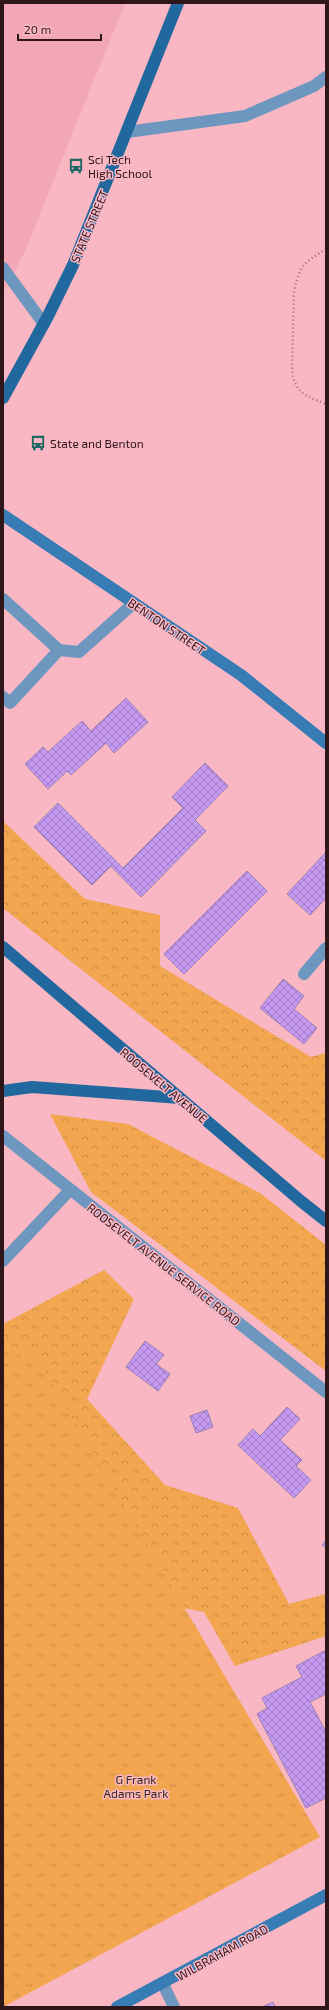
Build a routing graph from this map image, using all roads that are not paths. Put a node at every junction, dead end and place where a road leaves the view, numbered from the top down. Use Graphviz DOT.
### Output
graph roads {
  1 [pos="178,3"];
  2 [pos="326,77"];
  3 [pos="127,132"];
  4 [pos="3,268"];
  5 [pos="44,324"];
  6 [pos="3,398"];
  7 [pos="3,515"];
  8 [pos="3,599"];
  9 [pos="134,603"];
  10 [pos="59,650"];
  11 [pos="3,696"];
  12 [pos="326,743"];
  13 [pos="3,947"];
  14 [pos="326,948"];
  15 [pos="304,974"];
  16 [pos="3,1091"];
  17 [pos="180,1098"];
  18 [pos="3,1136"];
  19 [pos="70,1190"];
  20 [pos="326,1221"];
  21 [pos="3,1262"];
  22 [pos="326,1392"];
  23 [pos="326,1895"];
  24 [pos="163,1984"];
  25 [pos="117,2007"];
  26 [pos="174,2007"];
  1 -- 3 [label="main road, STATE STREET"];
  2 -- 3 [label="street"];
  3 -- 5 [label="main road, STATE STREET"];
  4 -- 5 [label="street"];
  5 -- 6 [label="main road, STATE STREET"];
  7 -- 9 [label="main road, BENTON STREET"];
  8 -- 10 [label="street"];
  9 -- 10 [label="street"];
  9 -- 12 [label="main road, BENTON STREET"];
  10 -- 11 [label="street"];
  13 -- 17 [label="main road, ROOSEVELT AVENUE"];
  14 -- 15 [label="street"];
  16 -- 17 [label="main road"];
  17 -- 20 [label="main road, ROOSEVELT AVENUE"];
  18 -- 19 [label="street, ROOSEVELT AVENUE SERVICE ROAD"];
  19 -- 21 [label="street"];
  19 -- 22 [label="street, ROOSEVELT AVENUE SERVICE ROAD"];
  23 -- 24 [label="main road, WILBRAHAM ROAD"];
  24 -- 25 [label="main road, WILBRAHAM ROAD"];
  24 -- 26 [label="street"];
}
